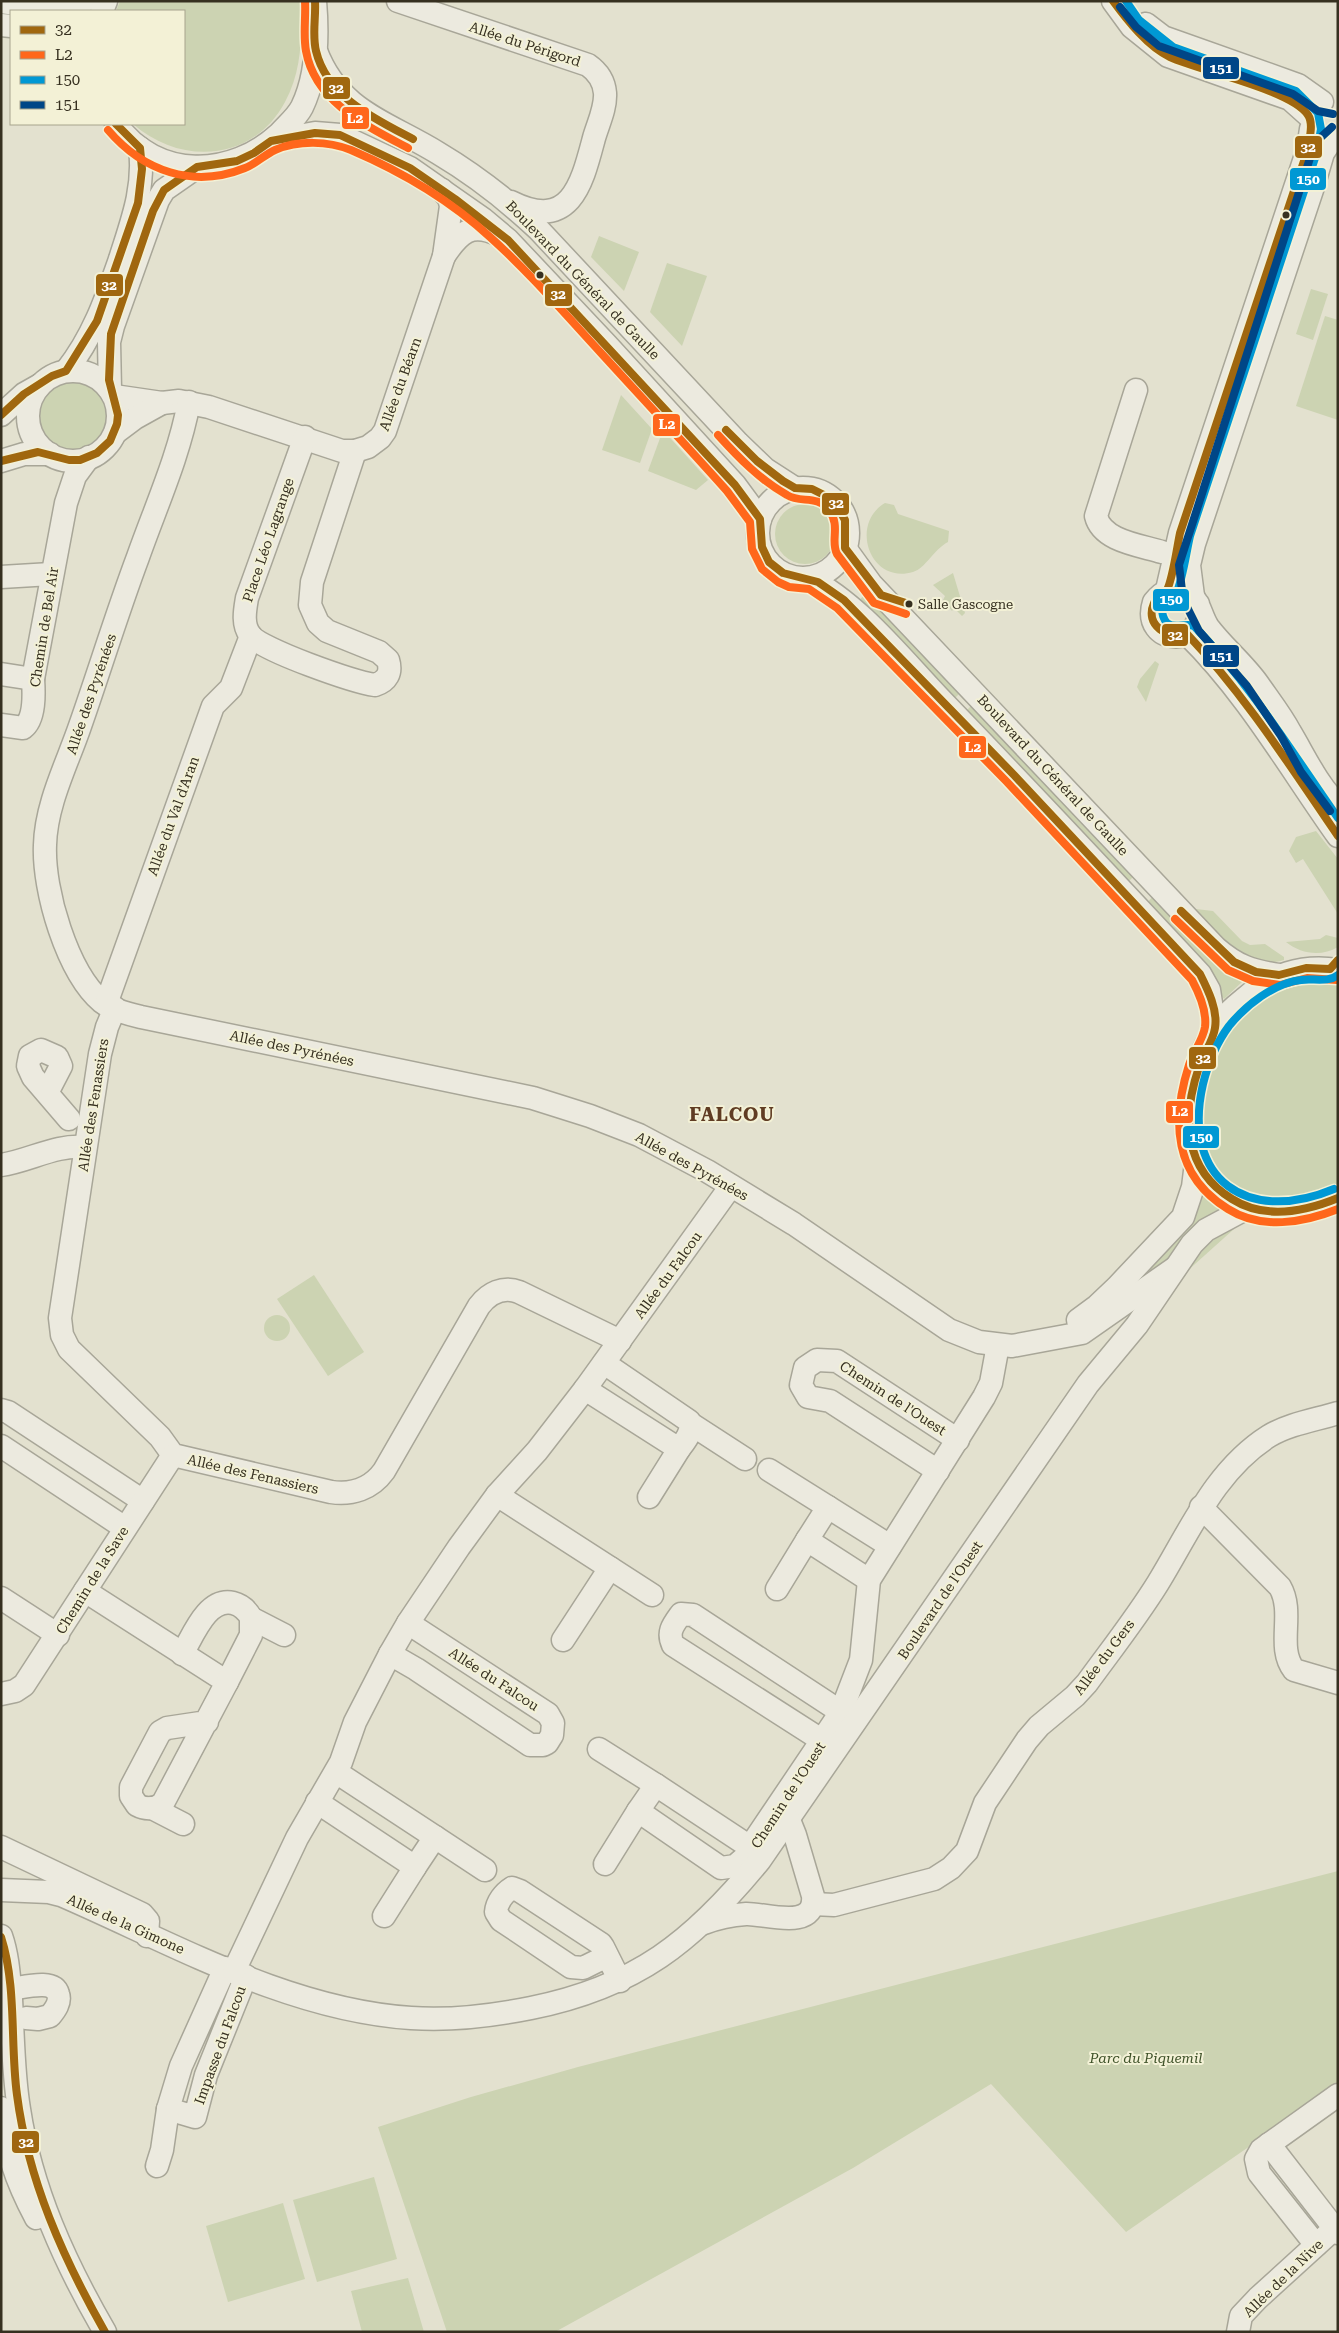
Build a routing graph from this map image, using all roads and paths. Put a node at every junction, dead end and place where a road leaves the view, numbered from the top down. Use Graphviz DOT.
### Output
graph roads {
  1 [pos="84,1"];
  2 [pos="315,1"];
  3 [pos="398,1"];
  4 [pos="1114,1"];
  5 [pos="1128,1"];
  6 [pos="1,2"];
  7 [pos="316,51"];
  8 [pos="1320,113"];
  9 [pos="117,125"];
  10 [pos="1335,137"];
  11 [pos="270,141"];
  12 [pos="140,148"];
  13 [pos="197,167"];
  14 [pos="442,190"];
  15 [pos="506,199"];
  16 [pos="508,240"];
  17 [pos="444,256"];
  18 [pos="66,372"];
  19 [pos="41,385"];
  20 [pos="1136,390"];
  21 [pos="112,393"];
  22 [pos="189,402"];
  23 [pos="162,403"];
  24 [pos="1,415"];
  25 [pos="115,433"];
  26 [pos="305,437"];
  27 [pos="355,451"];
  28 [pos="53,456"];
  29 [pos="89,457"];
  30 [pos="1,461"];
  31 [pos="796,489"];
  32 [pos="66,503"];
  33 [pos="760,519"];
  34 [pos="845,548"];
  35 [pos="1162,552"];
  36 [pos="52,574"];
  37 [pos="1,577"];
  38 [pos="808,578"];
  39 [pos="1167,590"];
  40 [pos="1196,600"];
  41 [pos="1187,634"];
  42 [pos="251,636"];
  43 [pos="1,674"];
  44 [pos="33,679"];
  45 [pos="1,725"];
  46 [pos="1338,805"];
  47 [pos="1338,836"];
  48 [pos="1335,966"];
  49 [pos="1279,975"];
  50 [pos="111,1006"];
  51 [pos="1215,1028"];
  52 [pos="47,1093"];
  53 [pos="93,1097"];
  54 [pos="69,1119"];
  55 [pos="85,1147"];
  56 [pos="62,1149"];
  57 [pos="1196,1163"];
  58 [pos="2,1166"];
  59 [pos="731,1186"];
  60 [pos="1338,1198"];
  61 [pos="1247,1208"];
  62 [pos="1175,1268"];
  63 [pos="1053,1338"];
  64 [pos="620,1341"];
  65 [pos="998,1345"];
  66 [pos="604,1363"];
  67 [pos="585,1390"];
  68 [pos="1,1410"];
  69 [pos="1338,1413"];
  70 [pos="691,1424"];
  71 [pos="958,1440"];
  72 [pos="1,1446"];
  73 [pos="679,1449"];
  74 [pos="173,1455"];
  75 [pos="745,1459"];
  76 [pos="769,1470"];
  77 [pos="938,1471"];
  78 [pos="497,1495"];
  79 [pos="649,1497"];
  80 [pos="143,1501"];
  81 [pos="828,1507"];
  82 [pos="1201,1507"];
  83 [pos="125,1528"];
  84 [pos="807,1540"];
  85 [pos="890,1546"];
  86 [pos="610,1568"];
  87 [pos="869,1580"];
  88 [pos="777,1588"];
  89 [pos="85,1591"];
  90 [pos="652,1595"];
  91 [pos="1,1598"];
  92 [pos="251,1618"];
  93 [pos="408,1623"];
  94 [pos="58,1635"];
  95 [pos="284,1635"];
  96 [pos="563,1640"];
  97 [pos="736,1643"];
  98 [pos="182,1654"];
  99 [pos="390,1654"];
  100 [pos="716,1673"];
  101 [pos="227,1682"];
  102 [pos="1338,1683"];
  103 [pos="1,1694"];
  104 [pos="207,1722"];
  105 [pos="836,1728"];
  106 [pos="599,1750"];
  107 [pos="336,1772"];
  108 [pos="656,1785"];
  109 [pos="317,1802"];
  110 [pos="152,1808"];
  111 [pos="638,1811"];
  112 [pos="789,1820"];
  113 [pos="183,1824"];
  114 [pos="435,1837"];
  115 [pos="1,1847"];
  116 [pos="753,1853"];
  117 [pos="605,1864"];
  118 [pos="415,1867"];
  119 [pos="485,1870"];
  120 [pos="2,1892"];
  121 [pos="813,1904"];
  122 [pos="384,1916"];
  123 [pos="703,1924"];
  124 [pos="1,1936"];
  125 [pos="148,1936"];
  126 [pos="607,1956"];
  127 [pos="235,1972"];
  128 [pos="620,1981"];
  129 [pos="10,1989"];
  130 [pos="26,2018"];
  131 [pos="1338,2095"];
  132 [pos="1,2108"];
  133 [pos="1270,2144"];
  134 [pos="157,2166"];
  135 [pos="1336,2230"];
  136 [pos="1316,2245"];
  137 [pos="90,2332"];
  138 [pos="105,2332"];
  139 [pos="1238,2332"];
  1 -- 6 [label="street"];
  2 -- 7 [label="street"];
  3 -- 15 [label="street, Allée du Périgord"];
  4 -- 8 [label="street"];
  5 -- 8 [label="street"];
  7 -- 11 [label="street"];
  7 -- 15 [label="street, Boulevard du Général de Gaulle"];
  8 -- 10 [label="street"];
  8 -- 39 [label="street"];
  9 -- 12 [label="street"];
  10 -- 40 [label="street"];
  11 -- 13 [label="street"];
  11 -- 14 [label="street, Boulevard du Général de Gaulle"];
  12 -- 13 [label="street"];
  12 -- 18 [label="street"];
  13 -- 21 [label="street"];
  14 -- 16 [label="street, Boulevard du Général de Gaulle"];
  14 -- 17 [label="street, Allée du Béarn"];
  15 -- 31 [label="street, Boulevard du Général de Gaulle"];
  16 -- 17 [label="street, Allée du Béarn"];
  16 -- 33 [label="street, Boulevard du Général de Gaulle"];
  17 -- 27 [label="street, Allée du Béarn"];
  18 -- 19 [label="street"];
  18 -- 21 [label="street"];
  19 -- 24 [label="street"];
  19 -- 28 [label="street"];
  20 -- 35 [label="street"];
  21 -- 23 [label="street"];
  21 -- 25 [label="street"];
  22 -- 23 [label="street"];
  22 -- 26 [label="street"];
  22 -- 50 [label="street, Allée des Pyrénées"];
  23 -- 25 [label="street"];
  25 -- 29 [label="street"];
  26 -- 27 [label="street"];
  26 -- 42 [label="street, Place Léo Lagrange"];
  27 -- 42 [label="street"];
  28 -- 29 [label="street"];
  28 -- 30 [label="street"];
  28 -- 32 [label="street, Chemin de Bel Air"];
  29 -- 32 [label="street, Chemin de Bel Air"];
  31 -- 33 [label="street"];
  31 -- 34 [label="street"];
  32 -- 36 [label="street, Chemin de Bel Air"];
  33 -- 38 [label="street"];
  34 -- 38 [label="street"];
  34 -- 49 [label="street, Boulevard du Général de Gaulle"];
  36 -- 37 [label="street"];
  36 -- 44 [label="street, Chemin de Bel Air"];
  38 -- 51 [label="street, Boulevard du Général de Gaulle"];
  39 -- 40 [label="street"];
  39 -- 41 [label="street"];
  40 -- 41 [label="street"];
  40 -- 46 [label="street"];
  41 -- 47 [label="street"];
  42 -- 50 [label="street, Allée du Val d'Aran"];
  43 -- 44 [label="street"];
  44 -- 45 [label="street, Chemin de Bel Air"];
  48 -- 49 [label="street"];
  49 -- 51 [label="street"];
  50 -- 53 [label="street, Allée des Fenassiers"];
  50 -- 59 [label="street, Allée des Pyrénées"];
  51 -- 57 [label="street"];
  52 -- 54 [label="street"];
  53 -- 54 [label="street"];
  53 -- 55 [label="street, Allée des Fenassiers"];
  54 -- 56 [label="street"];
  55 -- 56 [label="street"];
  55 -- 74 [label="street, Allée des Fenassiers"];
  56 -- 58 [label="street"];
  57 -- 61 [label="street"];
  57 -- 63 [label="street, Allée des Pyrénées"];
  59 -- 64 [label="street, Allée du Falcou"];
  59 -- 65 [label="street, Allée des Pyrénées"];
  60 -- 61 [label="street"];
  61 -- 62 [label="street, Boulevard de l'Ouest"];
  62 -- 63 [label="street, Allée des Pyrénées"];
  62 -- 105 [label="street, Boulevard de l'Ouest"];
  63 -- 65 [label="street, Allée des Pyrénées"];
  64 -- 66 [label="street, Allée du Falcou"];
  64 -- 74 [label="street, Allée des Fenassiers"];
  65 -- 71 [label="street, Chemin de l'Ouest"];
  66 -- 67 [label="street, Allée du Falcou"];
  66 -- 70 [label="street"];
  67 -- 73 [label="street"];
  67 -- 78 [label="street, Allée du Falcou"];
  68 -- 80 [label="street"];
  69 -- 82 [label="street, Allée du Gers"];
  70 -- 73 [label="street"];
  70 -- 75 [label="street"];
  71 -- 77 [label="street, Chemin de l'Ouest"];
  71 -- 77 [label="street, Chemin de l'Ouest"];
  72 -- 83 [label="street"];
  73 -- 79 [label="street"];
  74 -- 80 [label="street, Chemin de la Save"];
  76 -- 81 [label="street"];
  77 -- 85 [label="street, Chemin de l'Ouest"];
  78 -- 86 [label="street"];
  78 -- 93 [label="street, Allée du Falcou"];
  80 -- 83 [label="street, Chemin de la Save"];
  81 -- 84 [label="street"];
  81 -- 85 [label="street"];
  82 -- 102 [label="street"];
  82 -- 121 [label="street, Allée du Gers"];
  83 -- 89 [label="street, Chemin de la Save"];
  84 -- 87 [label="street"];
  84 -- 88 [label="street"];
  85 -- 87 [label="street, Chemin de l'Ouest"];
  86 -- 90 [label="street"];
  86 -- 96 [label="street"];
  87 -- 105 [label="street, Chemin de l'Ouest"];
  89 -- 94 [label="street, Chemin de la Save"];
  89 -- 98 [label="street"];
  91 -- 94 [label="street"];
  92 -- 95 [label="street"];
  92 -- 98 [label="street"];
  92 -- 101 [label="street"];
  93 -- 99 [label="street, Allée du Falcou"];
  93 -- 99 [label="street, Allée du Falcou"];
  94 -- 103 [label="street, Chemin de la Save"];
  97 -- 100 [label="street"];
  97 -- 100 [label="street"];
  97 -- 105 [label="street"];
  98 -- 101 [label="street"];
  99 -- 107 [label="street, Allée du Falcou"];
  100 -- 105 [label="street"];
  101 -- 104 [label="street"];
  104 -- 110 [label="street"];
  104 -- 110 [label="street"];
  105 -- 112 [label="street, Boulevard de l'Ouest"];
  105 -- 116 [label="street, Chemin de l'Ouest"];
  106 -- 108 [label="street"];
  107 -- 109 [label="street, Allée du Falcou"];
  107 -- 114 [label="street"];
  108 -- 111 [label="street"];
  108 -- 116 [label="street"];
  109 -- 118 [label="street"];
  109 -- 127 [label="street, Allée du Falcou"];
  110 -- 113 [label="street"];
  111 -- 116 [label="street, Boulevard de l'Ouest"];
  111 -- 117 [label="street"];
  112 -- 116 [label="street, Boulevard de l'Ouest"];
  112 -- 121 [label="street"];
  114 -- 118 [label="street"];
  114 -- 119 [label="street"];
  115 -- 125 [label="street"];
  116 -- 123 [label="street, Boulevard de l'Ouest"];
  118 -- 122 [label="street"];
  120 -- 125 [label="street, Allée de la Gimone"];
  121 -- 123 [label="street"];
  123 -- 128 [label="street, Boulevard de l'Ouest"];
  124 -- 129 [label="street"];
  125 -- 127 [label="street, Allée de la Gimone"];
  126 -- 128 [label="street"];
  127 -- 128 [label="street, Boulevard de l'Ouest"];
  127 -- 134 [label="street, Impasse du Falcou"];
  129 -- 130 [label="street"];
  129 -- 138 [label="street"];
  131 -- 133 [label="street"];
  132 -- 137 [label="street"];
  133 -- 135 [label="street"];
  133 -- 136 [label="street"];
  135 -- 136 [label="street, Allée de la Nive"];
  136 -- 139 [label="street, Allée de la Nive"];
}
